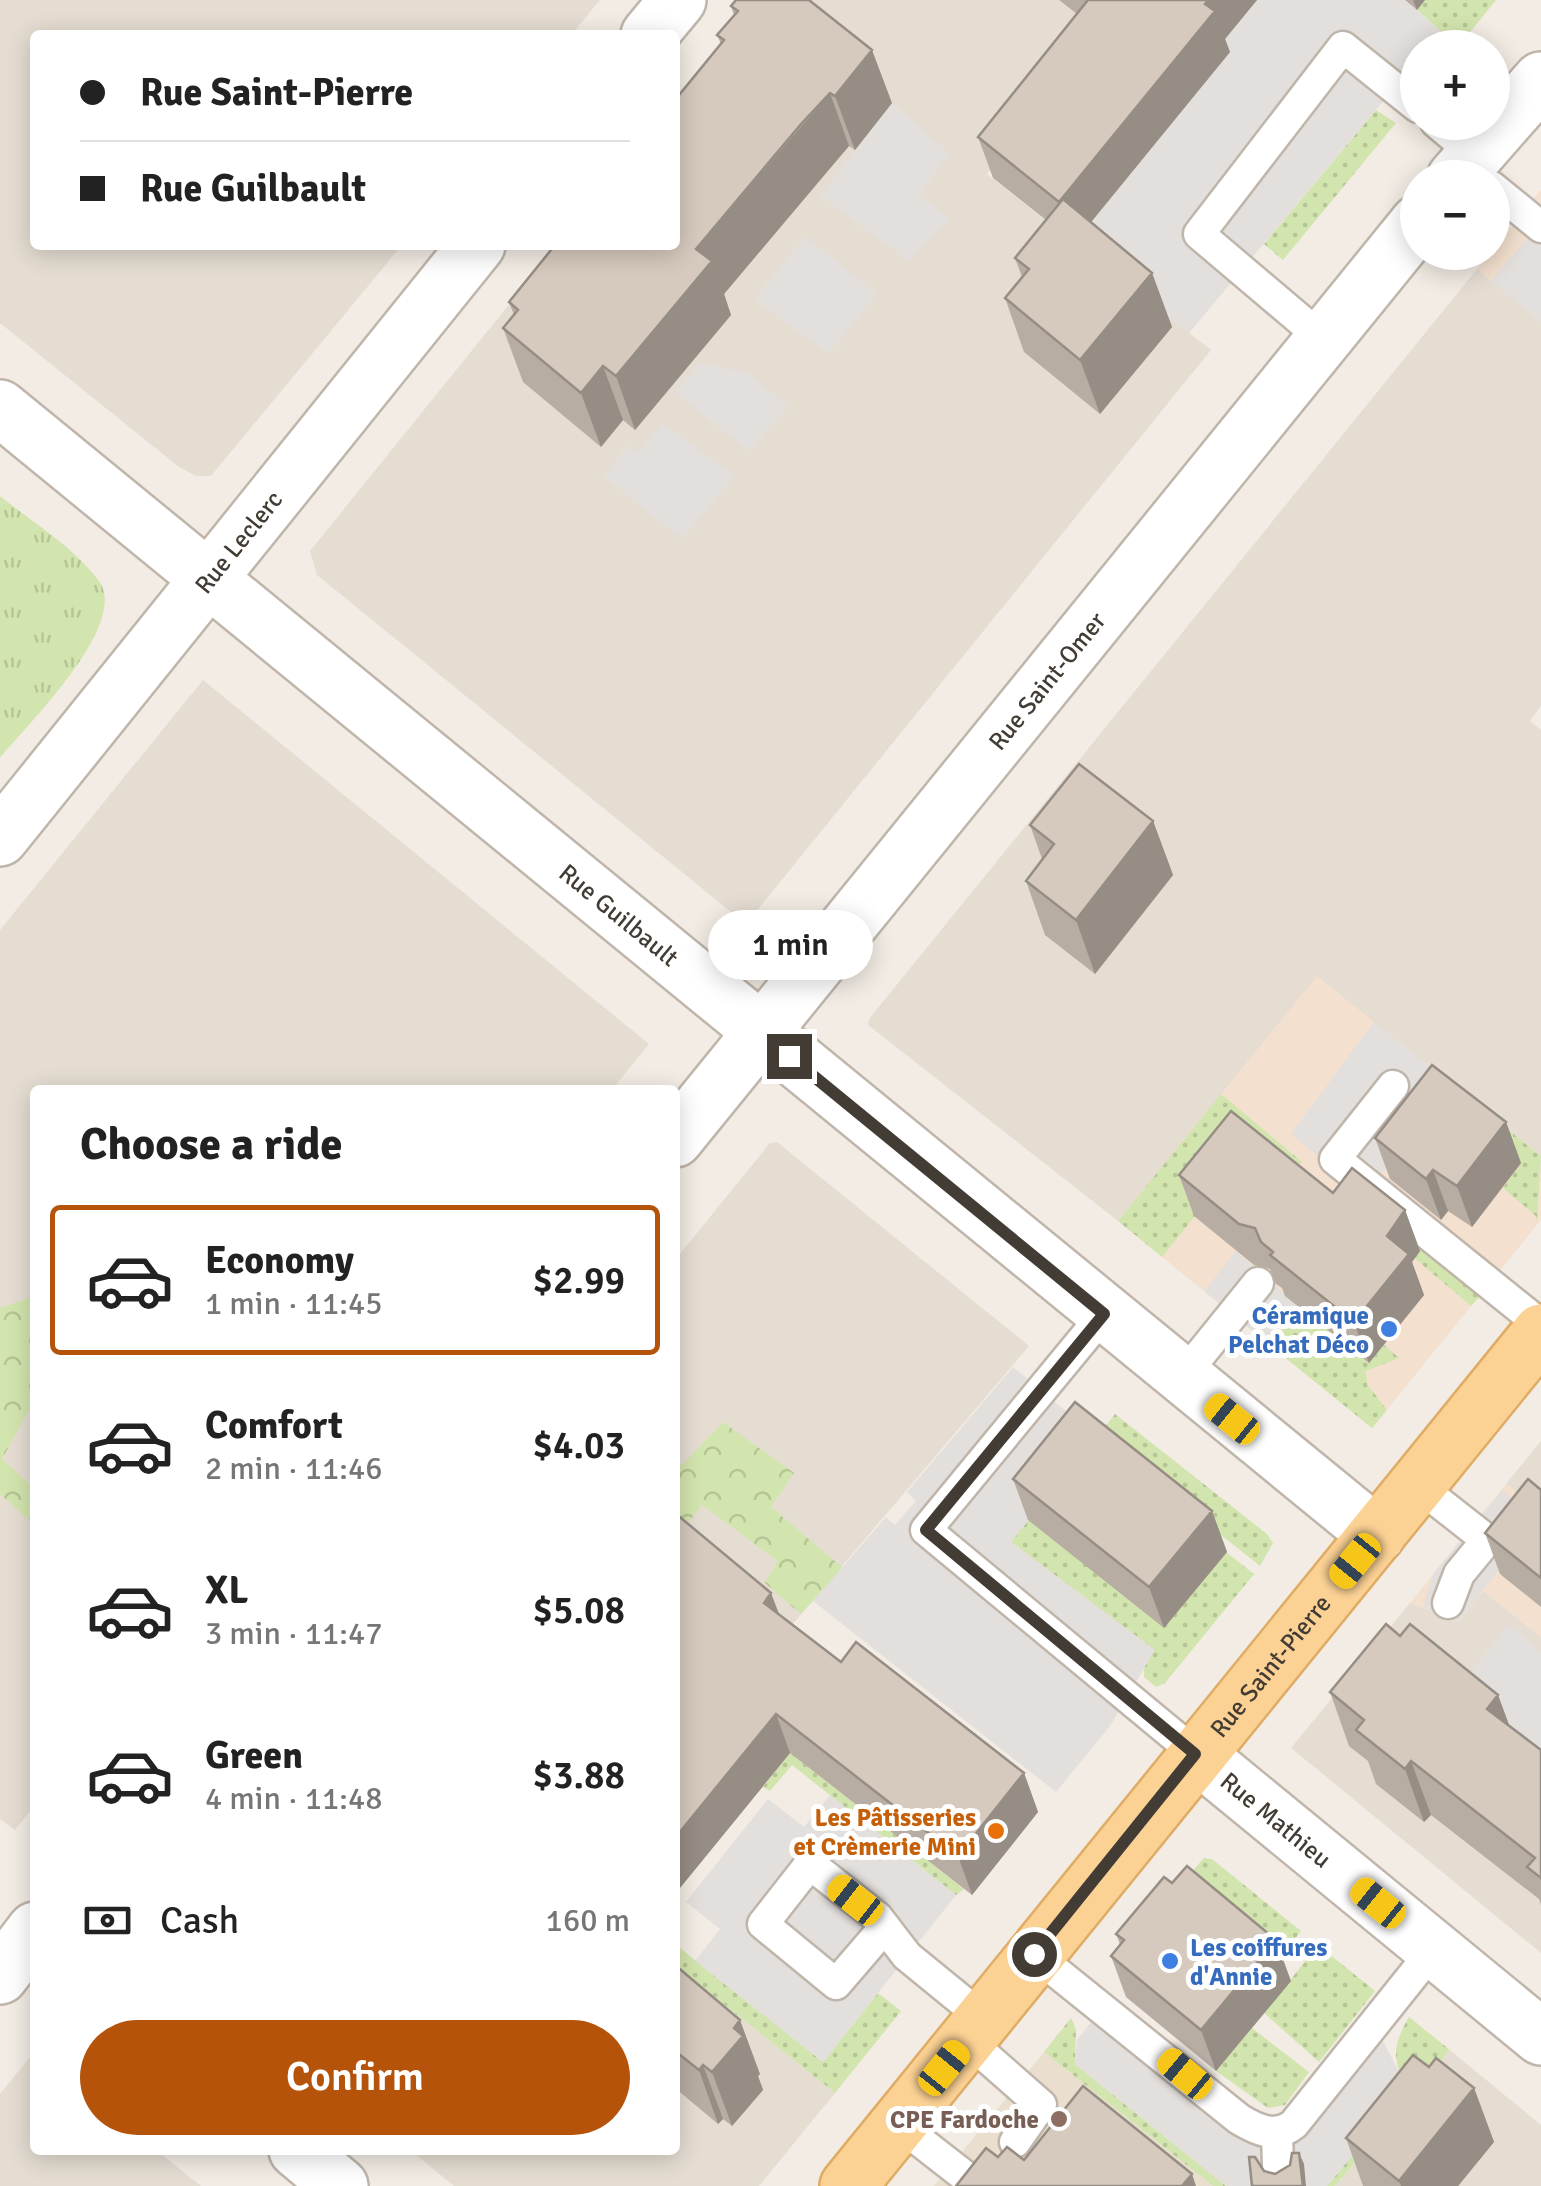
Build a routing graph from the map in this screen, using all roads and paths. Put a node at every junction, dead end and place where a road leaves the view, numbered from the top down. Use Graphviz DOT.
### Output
graph roads {
  1 [pos="678,0"];
  2 [pos="653,30"];
  3 [pos="1541,80"];
  4 [pos="1400,93"];
  5 [pos="1471,160"];
  6 [pos="1510,201"];
  7 [pos="1541,227"];
  8 [pos="1400,245"];
  9 [pos="473,250"];
  10 [pos="1324,339"];
  11 [pos="0,408"];
  12 [pos="206,577"];
  13 [pos="0,838"];
  14 [pos="762,1034"];
  15 [pos="1393,1086"];
  16 [pos="680,1133"];
  17 [pos="1258,1282"];
  18 [pos="1104,1314"];
  19 [pos="1541,1324"];
  20 [pos="1541,1332"];
  21 [pos="1182,1377"];
  22 [pos="1418,1485"];
  23 [pos="1377,1535"];
  24 [pos="1448,1603"];
  25 [pos="1195,1754"];
  26 [pos="0,1903"];
  27 [pos="30,1926"];
  28 [pos="884,1927"];
  29 [pos="30,1937"];
  30 [pos="1434,1949"];
  31 [pos="1034,1954"];
  32 [pos="0,1976"];
  33 [pos="974,2029"];
  34 [pos="1541,2036"];
  35 [pos="898,2124"];
  36 [pos="1277,2132"];
  37 [pos="1015,2142"];
  38 [pos="303,2155"];
  39 [pos="1278,2167"];
  40 [pos="975,2184"];
  41 [pos="340,2186"];
  42 [pos="848,2186"];
  1 -- 2 [label="street"];
  3 -- 5 [label="street"];
  4 -- 10 [label="lane"];
  6 -- 7 [label="lane"];
  8 -- 10 [label="street, Rue Saint-Omer"];
  9 -- 12 [label="street, Rue Leclerc"];
  10 -- 14 [label="street, Rue Saint-Omer"];
  11 -- 12 [label="street, Rue Guilbault"];
  12 -- 13 [label="street, Rue Leclerc"];
  12 -- 14 [label="street, Rue Guilbault"];
  14 -- 16 [label="street, Rue Saint-Omer"];
  14 -- 18 [label="street, Rue Guilbault"];
  15 -- 19 [label="lane"];
  17 -- 21 [label="lane"];
  18 -- 21 [label="street, Rue Guilbault"];
  18 -- 25 [label="lane"];
  20 -- 22 [label="main road, Rue Saint-Pierre"];
  21 -- 23 [label="street, Rue Guilbault"];
  22 -- 23 [label="main road, Rue Saint-Pierre"];
  22 -- 24 [label="lane"];
  23 -- 25 [label="main road, Rue Saint-Pierre"];
  25 -- 30 [label="street, Rue Mathieu"];
  25 -- 31 [label="main road, Rue Saint-Pierre"];
  26 -- 27 [label="street"];
  28 -- 33 [label="lane"];
  29 -- 32 [label="street"];
  30 -- 34 [label="street, Rue Mathieu"];
  30 -- 36 [label="lane"];
  31 -- 33 [label="main road, Rue Saint-Pierre"];
  31 -- 36 [label="lane"];
  33 -- 35 [label="main road, Rue Saint-Pierre"];
  33 -- 37 [label="lane"];
  35 -- 40 [label="lane"];
  35 -- 42 [label="main road, Rue Saint-Pierre"];
  36 -- 39 [label="lane"];
  38 -- 41 [label="street"];
}
